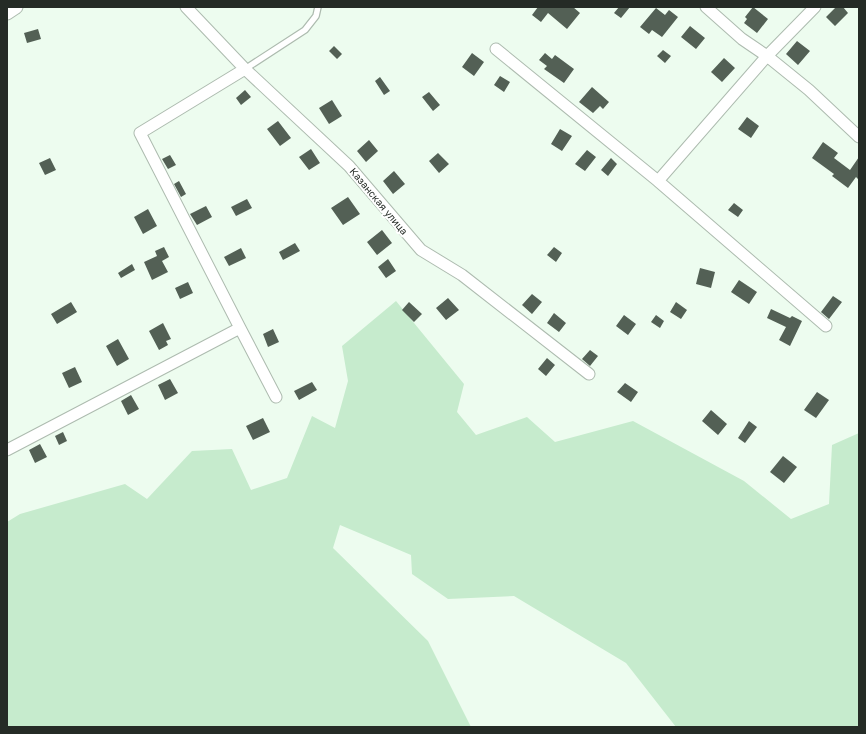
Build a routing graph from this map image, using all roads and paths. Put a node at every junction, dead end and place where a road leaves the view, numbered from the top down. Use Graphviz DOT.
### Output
graph roads {
  1 [pos="16,7"];
  2 [pos="186,7"];
  3 [pos="318,7"];
  4 [pos="706,7"];
  5 [pos="815,7"];
  6 [pos="7,13"];
  7 [pos="496,49"];
  8 [pos="767,56"];
  9 [pos="245,69"];
  10 [pos="858,134"];
  11 [pos="658,181"];
  12 [pos="826,326"];
  13 [pos="240,328"];
  14 [pos="589,374"];
  15 [pos="276,397"];
  16 [pos="7,450"];
  1 -- 6 [label="street"];
  2 -- 9 [label="street, Казанская улица"];
  3 -- 9 [label="lane"];
  4 -- 8 [label="street"];
  5 -- 8 [label="street"];
  7 -- 11 [label="street"];
  8 -- 10 [label="street"];
  8 -- 11 [label="street"];
  9 -- 13 [label="street"];
  9 -- 14 [label="street, Казанская улица"];
  11 -- 12 [label="street"];
  13 -- 15 [label="street"];
  13 -- 16 [label="street"];
}
